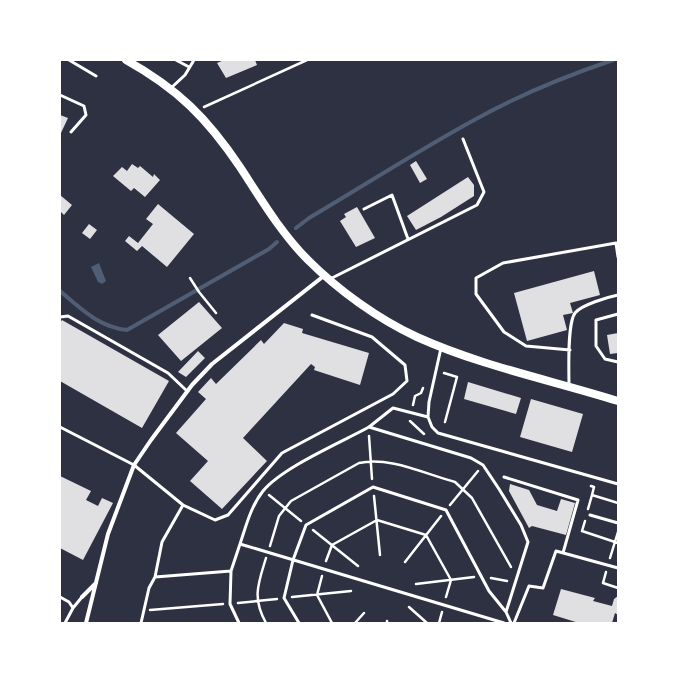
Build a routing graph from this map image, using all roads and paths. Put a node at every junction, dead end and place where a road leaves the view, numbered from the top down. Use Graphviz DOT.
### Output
graph roads {
  1 [pos="69,60"];
  2 [pos="126,60"];
  3 [pos="176,60"];
  4 [pos="194,60"];
  5 [pos="307,60"];
  6 [pos="189,68"];
  7 [pos="96,76"];
  8 [pos="171,88"];
  9 [pos="60,95"];
  10 [pos="196,110"];
  11 [pos="71,132"];
  12 [pos="463,139"];
  13 [pos="364,209"];
  14 [pos="408,239"];
  15 [pos="617,243"];
  16 [pos="618,257"];
  17 [pos="327,277"];
  18 [pos="190,278"];
  19 [pos="618,295"];
  20 [pos="216,313"];
  21 [pos="618,314"];
  22 [pos="312,315"];
  23 [pos="60,317"];
  24 [pos="441,347"];
  25 [pos="570,350"];
  26 [pos="618,362"];
  27 [pos="447,374"];
  28 [pos="424,384"];
  29 [pos="569,386"];
  30 [pos="187,391"];
  31 [pos="618,401"];
  32 [pos="411,412"];
  33 [pos="428,417"];
  34 [pos="410,422"];
  35 [pos="445,422"];
  36 [pos="60,427"];
  37 [pos="369,428"];
  38 [pos="134,465"];
  39 [pos="504,477"];
  40 [pos="618,484"];
  41 [pos="184,505"];
  42 [pos="590,516"];
  43 [pos="618,524"];
  44 [pos="240,544"];
  45 [pos="268,552"];
  46 [pos="563,553"];
  47 [pos="293,560"];
  48 [pos="618,568"];
  49 [pos="323,569"];
  50 [pos="510,570"];
  51 [pos="231,571"];
  52 [pos="509,576"];
  53 [pos="155,577"];
  54 [pos="508,581"];
  55 [pos="96,582"];
  56 [pos="351,591"];
  57 [pos="317,595"];
  58 [pos="60,597"];
  59 [pos="82,597"];
  60 [pos="284,598"];
  61 [pos="258,601"];
  62 [pos="230,604"];
  63 [pos="444,605"];
  64 [pos="409,607"];
  65 [pos="73,608"];
  66 [pos="143,611"];
  67 [pos="506,612"];
  68 [pos="364,613"];
  69 [pos="65,623"];
  70 [pos="86,623"];
  71 [pos="141,623"];
  72 [pos="239,623"];
  73 [pos="266,623"];
  74 [pos="298,623"];
  75 [pos="332,623"];
  76 [pos="355,623"];
  77 [pos="427,623"];
  78 [pos="439,623"];
  79 [pos="504,623"];
  80 [pos="513,623"];
  1 -- 7 [label="lane"];
  2 -- 8 [label="main road"];
  3 -- 6 [label="lane"];
  4 -- 6 [label="lane"];
  5 -- 10 [label="path"];
  6 -- 8 [label="lane"];
  8 -- 10 [label="main road"];
  9 -- 11 [label="lane"];
  10 -- 17 [label="main road"];
  12 -- 14 [label="lane"];
  13 -- 14 [label="lane"];
  14 -- 17 [label="lane"];
  15 -- 16 [label="lane"];
  15 -- 25 [label="lane"];
  17 -- 24 [label="main road"];
  17 -- 30 [label="street"];
  18 -- 20 [label="path"];
  19 -- 25 [label="lane"];
  21 -- 26 [label="lane"];
  22 -- 41 [label="lane"];
  23 -- 30 [label="lane"];
  24 -- 29 [label="main road"];
  24 -- 33 [label="lane"];
  25 -- 29 [label="lane"];
  27 -- 35 [label="path"];
  28 -- 32 [label="path"];
  29 -- 31 [label="main road"];
  30 -- 38 [label="street"];
  32 -- 33 [label="lane"];
  32 -- 34 [label="path"];
  32 -- 37 [label="lane"];
  33 -- 40 [label="lane"];
  36 -- 38 [label="lane"];
  37 -- 44 [label="lane"];
  37 -- 67 [label="lane"];
  38 -- 41 [label="lane"];
  38 -- 55 [label="street"];
  39 -- 46 [label="lane"];
  41 -- 53 [label="lane"];
  42 -- 43 [label="lane"];
  44 -- 45 [label="lane"];
  44 -- 51 [label="lane"];
  45 -- 47 [label="lane"];
  45 -- 50 [label="path"];
  45 -- 61 [label="path"];
  46 -- 48 [label="lane"];
  46 -- 80 [label="lane"];
  47 -- 49 [label="lane"];
  47 -- 60 [label="lane"];
  47 -- 67 [label="lane"];
  49 -- 57 [label="path"];
  49 -- 63 [label="lane"];
  49 -- 63 [label="path"];
  51 -- 53 [label="lane"];
  51 -- 62 [label="lane"];
  52 -- 54 [label="path"];
  53 -- 66 [label="lane"];
  55 -- 59 [label="street"];
  55 -- 70 [label="street"];
  56 -- 57 [label="path"];
  57 -- 60 [label="path"];
  57 -- 75 [label="path"];
  58 -- 65 [label="lane"];
  59 -- 65 [label="lane"];
  60 -- 61 [label="path"];
  60 -- 74 [label="lane"];
  61 -- 62 [label="path"];
  61 -- 73 [label="path"];
  62 -- 66 [label="path"];
  62 -- 72 [label="lane"];
  63 -- 78 [label="path"];
  63 -- 79 [label="lane"];
  64 -- 77 [label="path"];
  65 -- 69 [label="lane"];
  66 -- 71 [label="lane"];
  67 -- 80 [label="lane"];
  68 -- 76 [label="path"];
}
